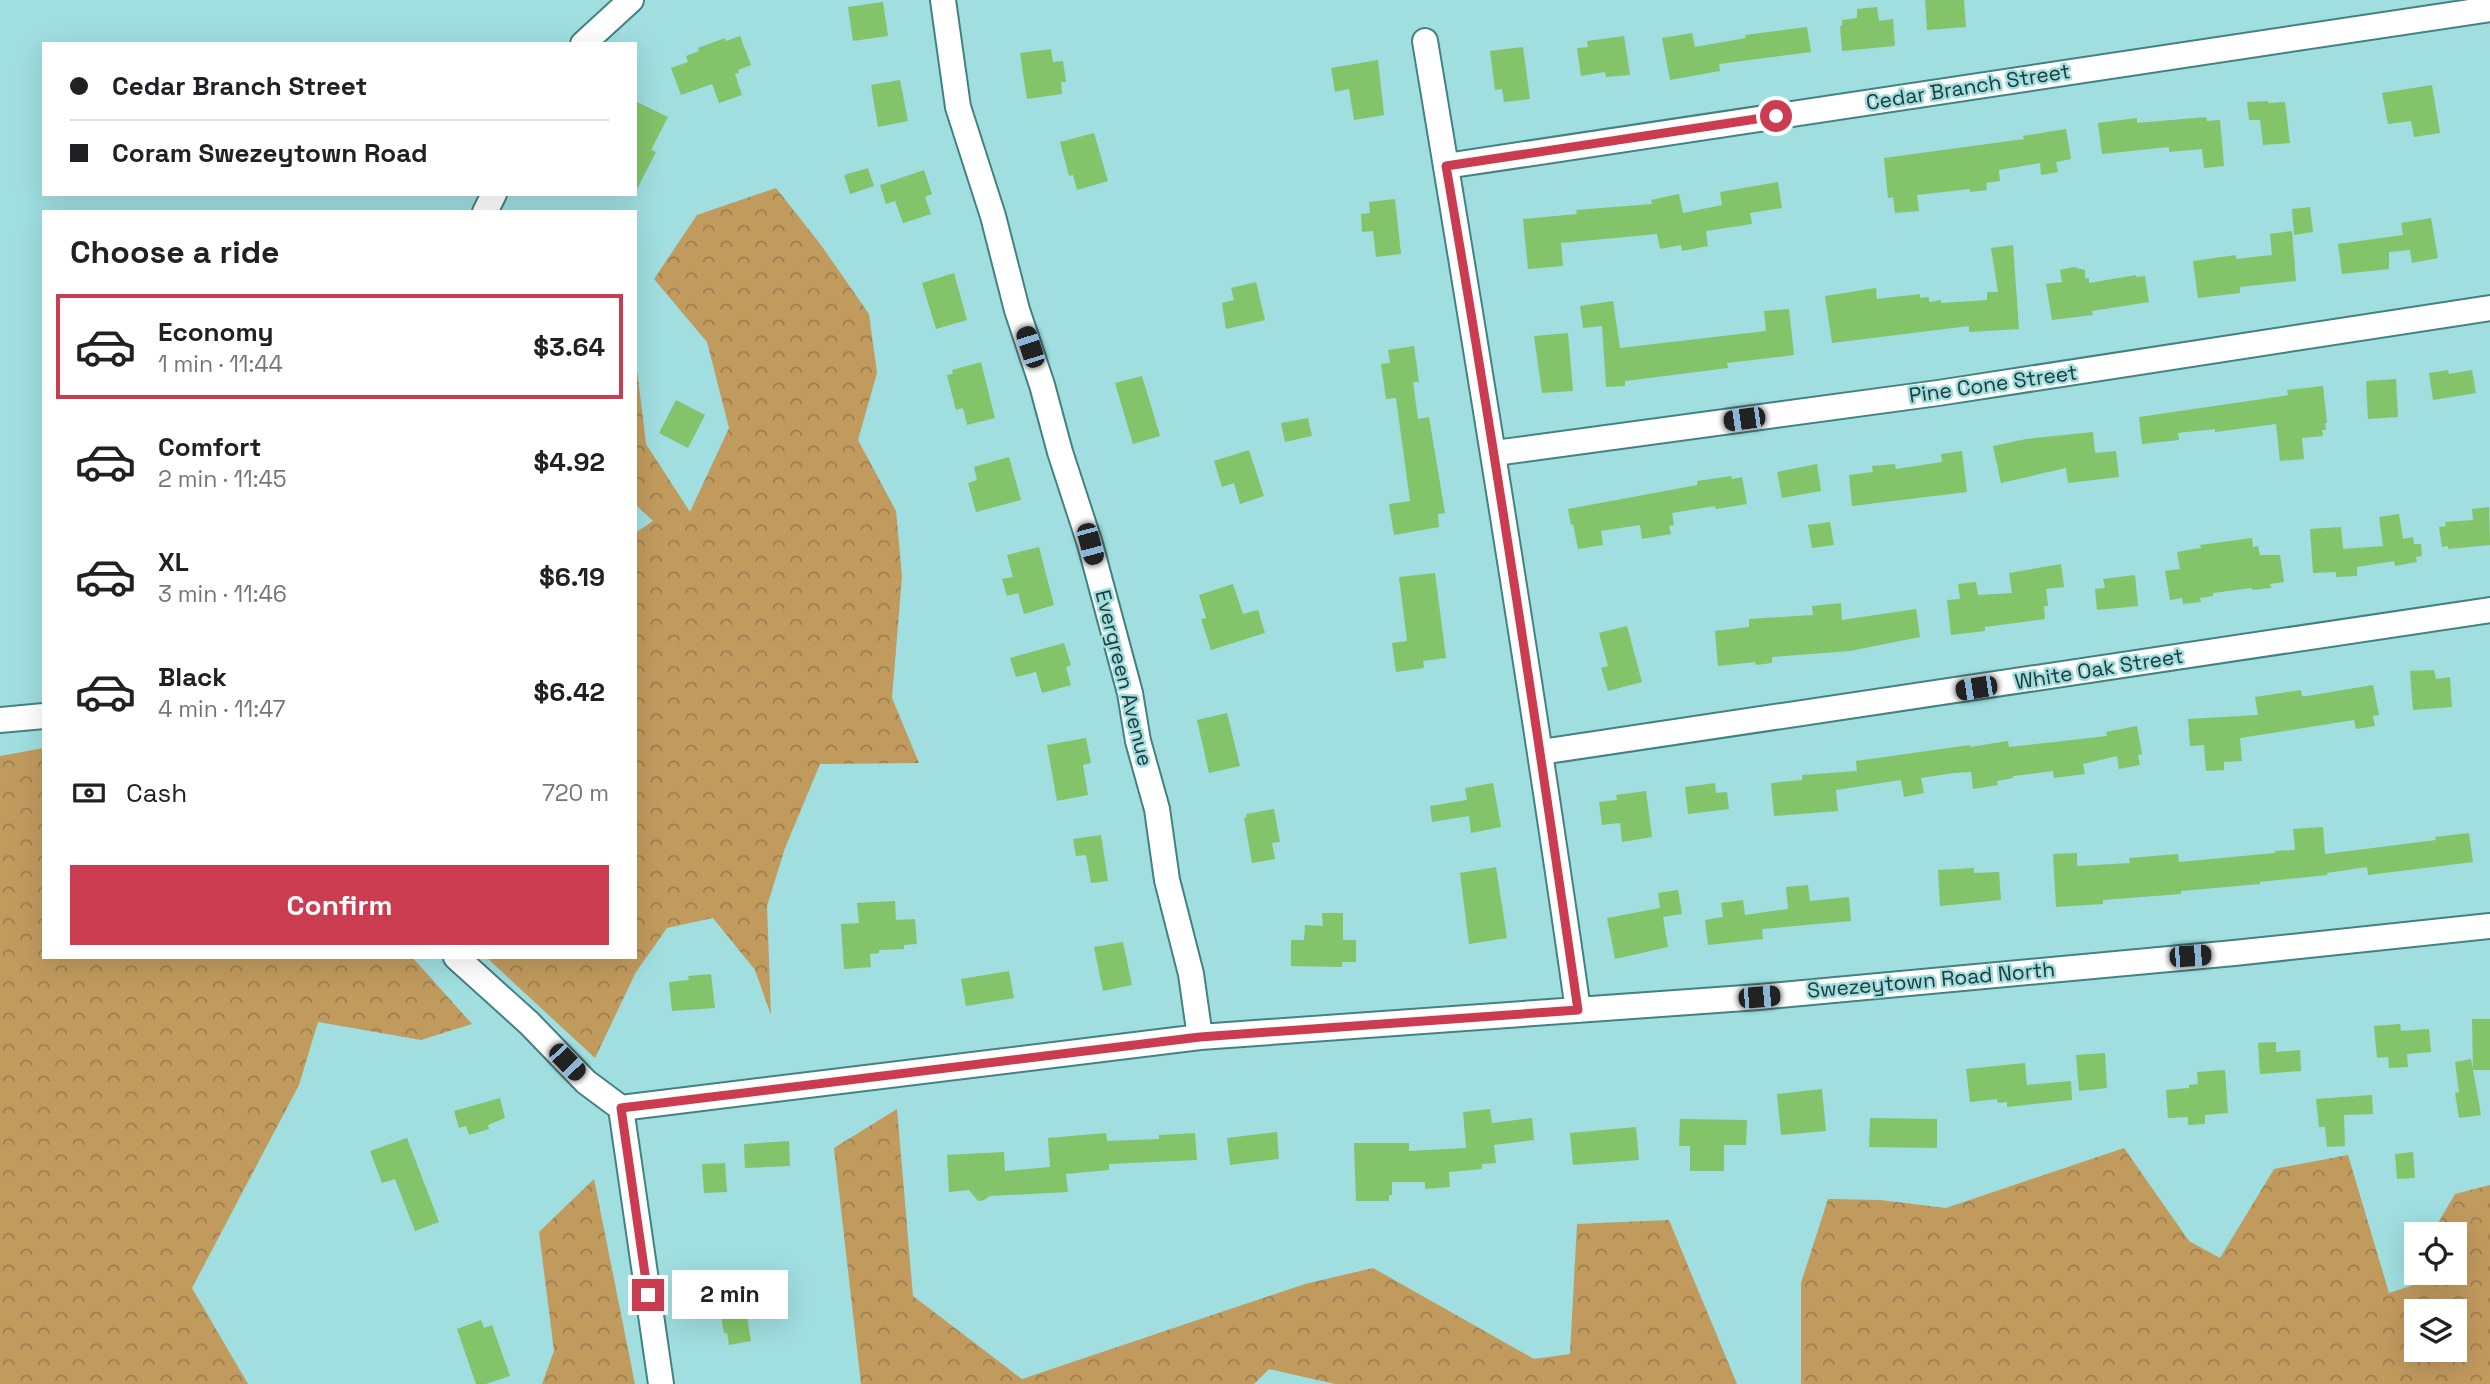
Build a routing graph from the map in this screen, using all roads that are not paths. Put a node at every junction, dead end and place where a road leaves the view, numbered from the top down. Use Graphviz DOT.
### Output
graph roads {
  1 [pos="631,0"];
  2 [pos="943,0"];
  3 [pos="2490,9"];
  4 [pos="1425,41"];
  5 [pos="585,42"];
  6 [pos="1446,166"];
  7 [pos="2490,308"];
  8 [pos="1495,453"];
  9 [pos="2490,610"];
  10 [pos="42,716"];
  11 [pos="0,720"];
  12 [pos="1542,752"];
  13 [pos="2490,926"];
  14 [pos="458,959"];
  15 [pos="1578,1010"];
  16 [pos="1200,1037"];
  17 [pos="621,1108"];
  18 [pos="661,1384"];
  1 -- 5 [label="street"];
  2 -- 16 [label="street, Evergreen Avenue"];
  3 -- 6 [label="street, Cedar Branch Street"];
  4 -- 6 [label="street"];
  6 -- 8 [label="street"];
  7 -- 8 [label="street, Pine Cone Street"];
  8 -- 12 [label="street"];
  9 -- 12 [label="street, White Oak Street"];
  10 -- 11 [label="street"];
  12 -- 15 [label="street"];
  13 -- 15 [label="street, Swezeytown Road North"];
  14 -- 17 [label="street"];
  15 -- 16 [label="street, Swezeytown Road North"];
  16 -- 17 [label="street, Swezeytown Road North"];
  17 -- 18 [label="street"];
}
